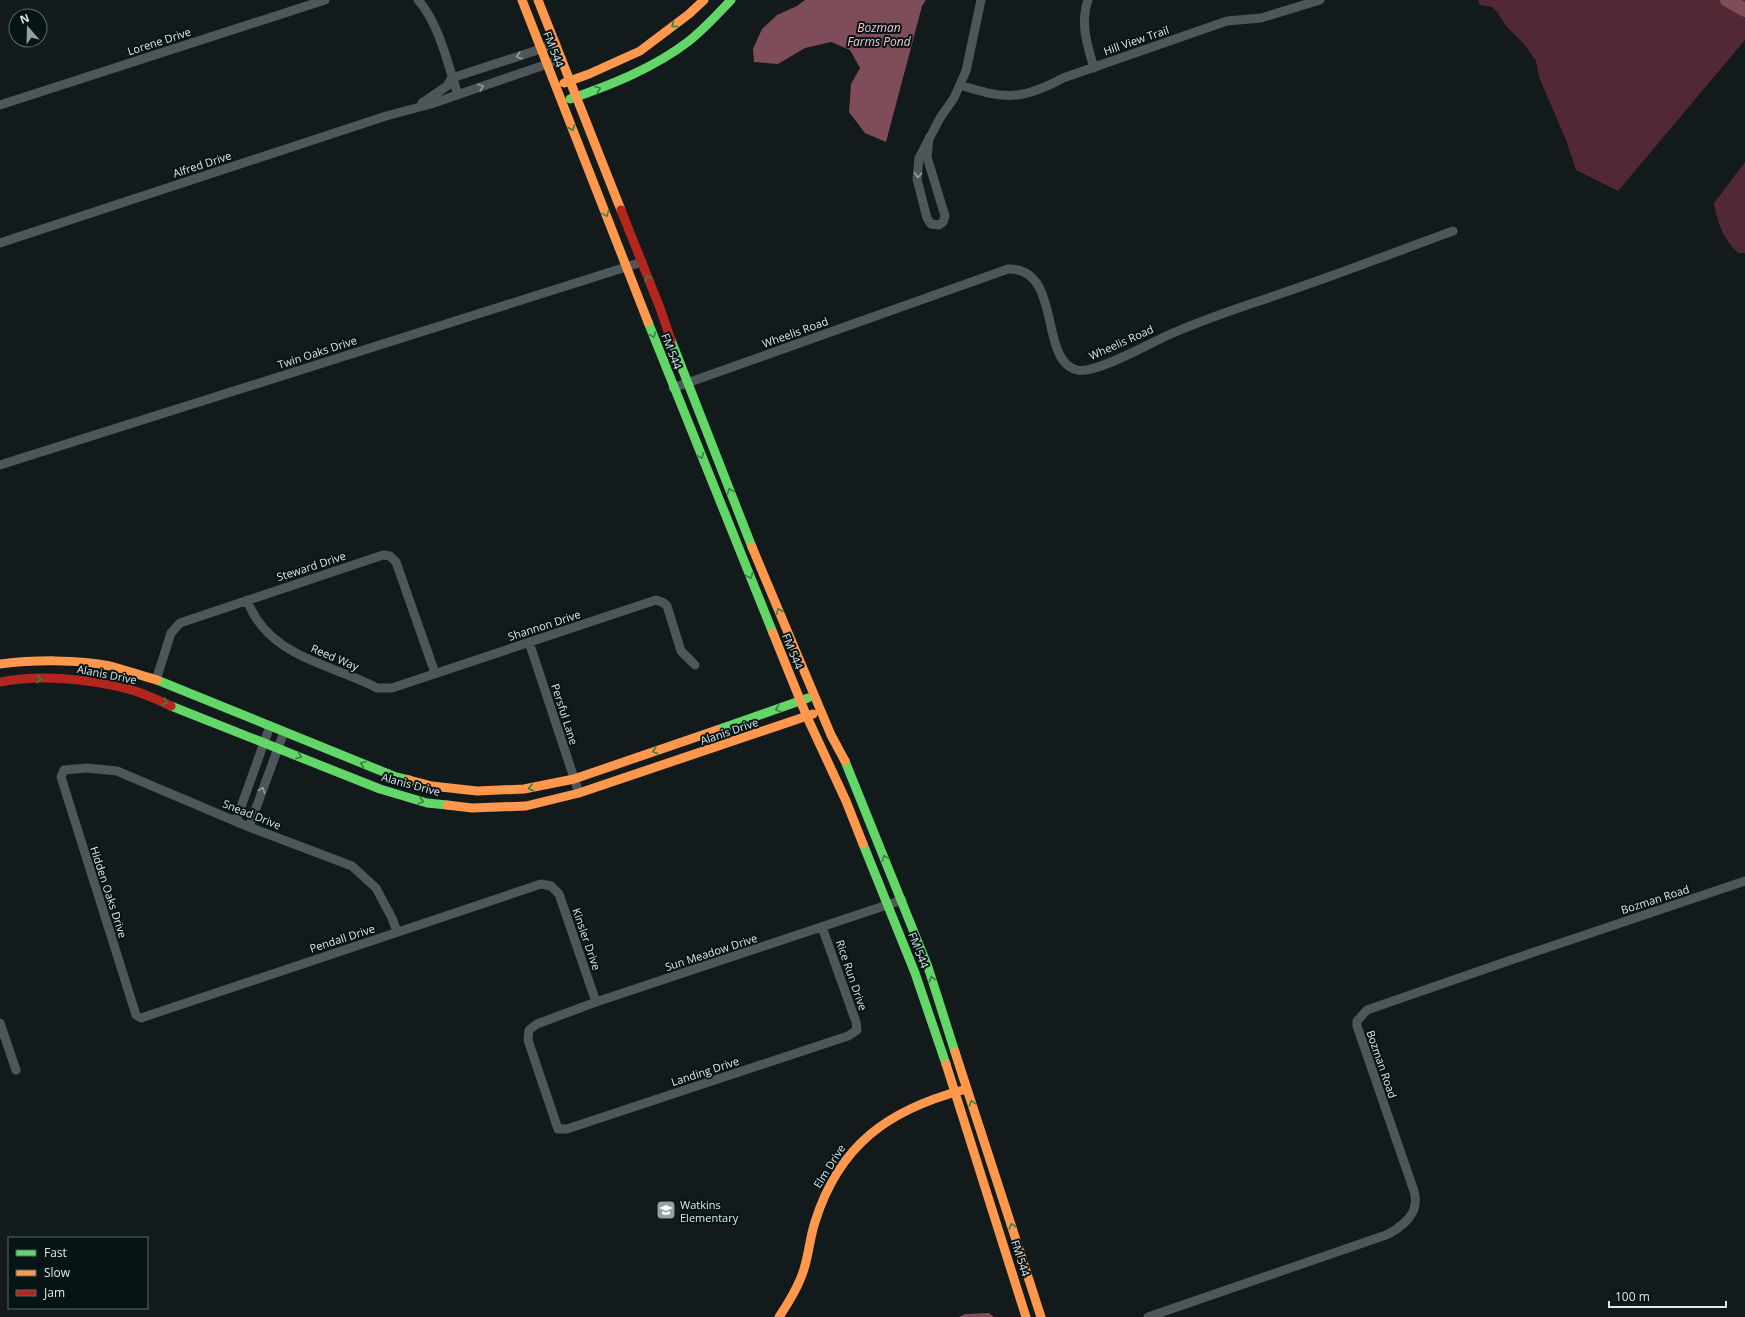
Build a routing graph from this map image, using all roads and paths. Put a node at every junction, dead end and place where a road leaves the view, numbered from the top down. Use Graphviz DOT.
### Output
graph roads {
  1 [pos="325,0"];
  2 [pos="418,0"];
  3 [pos="522,0"];
  4 [pos="538,0"];
  5 [pos="704,0"];
  6 [pos="732,0"];
  7 [pos="981,0"];
  8 [pos="1088,0"];
  9 [pos="1320,0"];
  10 [pos="702,15"];
  11 [pos="556,44"];
  12 [pos="541,49"];
  13 [pos="562,59"];
  14 [pos="547,65"];
  15 [pos="1094,68"];
  16 [pos="452,78"];
  17 [pos="570,81"];
  18 [pos="960,85"];
  19 [pos="555,86"];
  20 [pos="458,95"];
  21 [pos="577,97"];
  22 [pos="562,102"];
  23 [pos="0,106"];
  24 [pos="412,109"];
  25 [pos="929,138"];
  26 [pos="1453,231"];
  27 [pos="0,244"];
  28 [pos="642,262"];
  29 [pos="626,267"];
  30 [pos="687,383"];
  31 [pos="673,388"];
  32 [pos="0,465"];
  33 [pos="247,600"];
  34 [pos="529,642"];
  35 [pos="0,664"];
  36 [pos="695,665"];
  37 [pos="435,673"];
  38 [pos="156,680"];
  39 [pos="0,682"];
  40 [pos="815,696"];
  41 [pos="800,701"];
  42 [pos="821,712"];
  43 [pos="807,717"];
  44 [pos="270,726"];
  45 [pos="284,732"];
  46 [pos="264,742"];
  47 [pos="278,748"];
  48 [pos="64,770"];
  49 [pos="574,779"];
  50 [pos="579,793"];
  51 [pos="236,821"];
  52 [pos="249,827"];
  53 [pos="1745,881"];
  54 [pos="551,886"];
  55 [pos="902,900"];
  56 [pos="889,905"];
  57 [pos="822,927"];
  58 [pos="397,932"];
  59 [pos="596,1002"];
  60 [pos="141,1018"];
  61 [pos="0,1023"];
  62 [pos="857,1030"];
  63 [pos="16,1070"];
  64 [pos="968,1088"];
  65 [pos="955,1092"];
  66 [pos="558,1129"];
  67 [pos="779,1317"];
  68 [pos="1026,1317"];
  69 [pos="1041,1317"];
  70 [pos="1148,1317"];
  1 -- 23 [label="street, Lorene Drive"];
  2 -- 16 [label="street"];
  3 -- 12 [label="main road, FM 544"];
  4 -- 11 [label="main road, FM 544"];
  5 -- 10 [label="main road"];
  6 -- 10 [label="main road"];
  7 -- 18 [label="street"];
  8 -- 15 [label="street"];
  9 -- 15 [label="street, Hill View Trail"];
  10 -- 17 [label="main road, one-way"];
  21 -- 10 [label="main road, one-way"];
  11 -- 12 [label="street, Alfred Drive"];
  11 -- 13 [label="main road, FM 544"];
  12 -- 14 [label="main road, FM 544"];
  12 -- 16 [label="street, Alfred Drive, one-way"];
  13 -- 14 [label="street, Alfred Drive"];
  13 -- 17 [label="main road, FM 544"];
  14 -- 19 [label="main road, FM 544"];
  20 -- 14 [label="street, Alfred Drive, one-way"];
  15 -- 18 [label="street, Hill View Trail"];
  16 -- 20 [label="street"];
  16 -- 24 [label="street, Alfred Drive"];
  17 -- 19 [label="main road"];
  17 -- 21 [label="main road, FM 544"];
  18 -- 25 [label="street"];
  19 -- 22 [label="main road, FM 544"];
  20 -- 24 [label="street, Alfred Drive"];
  21 -- 22 [label="main road"];
  21 -- 28 [label="main road, FM 544"];
  22 -- 29 [label="main road, FM 544, one-way"];
  24 -- 27 [label="street, Alfred Drive"];
  25 -- 25 [label="street, one-way"];
  26 -- 30 [label="street, Wheelis Road"];
  28 -- 29 [label="street, Twin Oaks Drive"];
  30 -- 28 [label="main road, FM 544, one-way"];
  29 -- 31 [label="main road, FM 544, one-way"];
  29 -- 32 [label="street, Twin Oaks Drive"];
  30 -- 31 [label="street, Wheelis Road"];
  40 -- 30 [label="main road, FM 544, one-way"];
  31 -- 41 [label="main road, FM 544, one-way"];
  33 -- 37 [label="street, Reed Way"];
  33 -- 37 [label="street, Steward Drive"];
  33 -- 38 [label="street, Steward Drive"];
  34 -- 36 [label="street, Shannon Drive"];
  34 -- 37 [label="street, Shannon Drive"];
  34 -- 49 [label="street, Persful Lane"];
  35 -- 38 [label="main road, Alanis Drive"];
  38 -- 44 [label="main road, Alanis Drive"];
  39 -- 46 [label="main road, Alanis Drive, one-way"];
  40 -- 41 [label="main road, Alanis Drive"];
  40 -- 42 [label="main road, FM 544"];
  41 -- 43 [label="main road, FM 544"];
  41 -- 49 [label="main road, Alanis Drive, one-way"];
  42 -- 43 [label="main road, Alanis Drive"];
  55 -- 42 [label="main road, FM 544, one-way"];
  43 -- 50 [label="main road, Alanis Drive"];
  43 -- 56 [label="main road, FM 544"];
  44 -- 45 [label="main road, Alanis Drive"];
  44 -- 46 [label="street"];
  45 -- 47 [label="street"];
  49 -- 45 [label="main road, Alanis Drive, one-way"];
  46 -- 47 [label="main road, Alanis Drive"];
  46 -- 51 [label="street"];
  47 -- 50 [label="main road, Alanis Drive, one-way"];
  52 -- 47 [label="street, one-way"];
  48 -- 51 [label="street, Snead Drive"];
  48 -- 60 [label="street, Hidden Oaks Drive"];
  49 -- 50 [label="street, Persful Lane"];
  51 -- 52 [label="street, Snead Drive"];
  52 -- 58 [label="street, Snead Drive"];
  53 -- 70 [label="street, Bozman Road"];
  54 -- 58 [label="street, Pendall Drive"];
  54 -- 59 [label="street, Kinsler Drive"];
  55 -- 56 [label="street, Sun Meadow Drive"];
  64 -- 55 [label="main road, FM 544, one-way"];
  56 -- 57 [label="street, Sun Meadow Drive"];
  56 -- 65 [label="main road, FM 544"];
  57 -- 59 [label="street, Sun Meadow Drive"];
  57 -- 62 [label="street, Rice Run Drive"];
  58 -- 60 [label="street, Pendall Drive"];
  59 -- 66 [label="street, Sun Meadow Drive"];
  61 -- 63 [label="street"];
  62 -- 66 [label="street, Landing Drive"];
  64 -- 65 [label="main road, Elm Drive"];
  69 -- 64 [label="main road, FM 544, one-way"];
  65 -- 67 [label="main road, Elm Drive"];
  65 -- 68 [label="main road, FM 544"];
}
